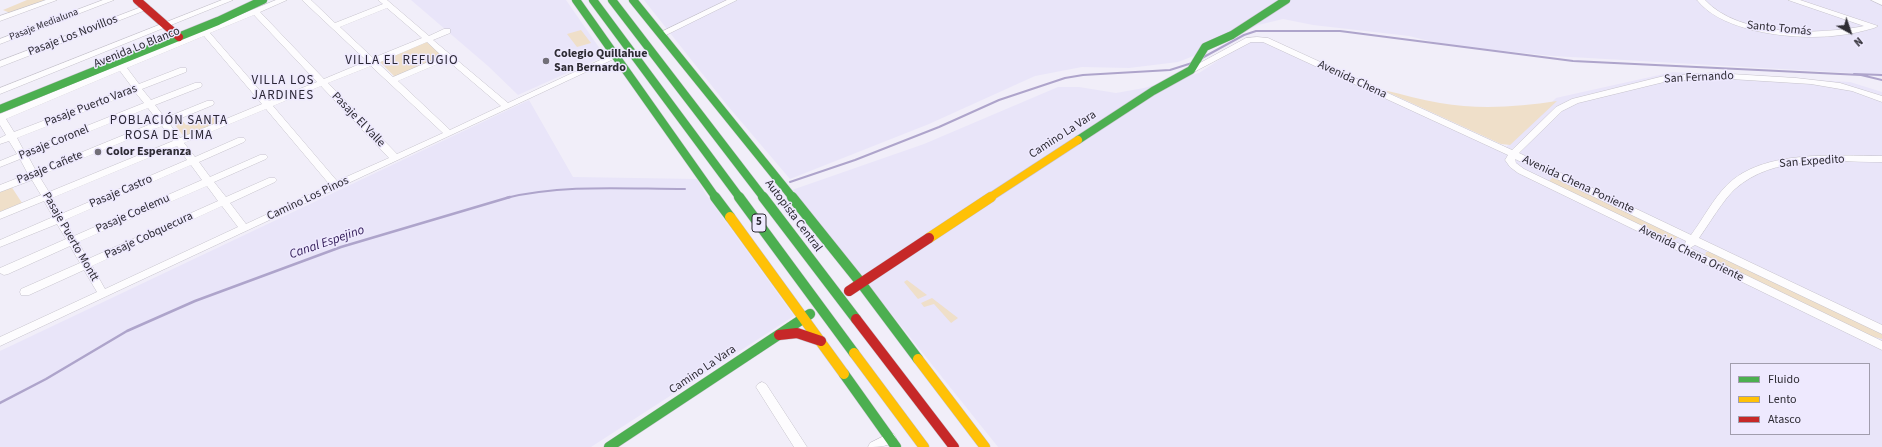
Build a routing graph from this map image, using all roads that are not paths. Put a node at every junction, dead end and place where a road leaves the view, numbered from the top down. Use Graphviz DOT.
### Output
graph roads {
  1 [pos="53,0"];
  2 [pos="110,0"];
  3 [pos="137,0"];
  4 [pos="230,0"];
  5 [pos="250,0"];
  6 [pos="263,0"];
  7 [pos="283,0"];
  8 [pos="306,0"];
  9 [pos="576,0"];
  10 [pos="593,0"];
  11 [pos="612,0"];
  12 [pos="633,0"];
  13 [pos="733,0"];
  14 [pos="1286,0"];
  15 [pos="1701,0"];
  16 [pos="1792,0"];
  17 [pos="1875,0"];
  18 [pos="215,2"];
  19 [pos="385,3"];
  20 [pos="1882,3"];
  21 [pos="617,4"];
  22 [pos="147,8"];
  23 [pos="1825,10"];
  24 [pos="0,12"];
  25 [pos="255,12"];
  26 [pos="10,16"];
  27 [pos="0,19"];
  28 [pos="1882,23"];
  29 [pos="166,25"];
  30 [pos="335,26"];
  31 [pos="1874,26"];
  32 [pos="447,31"];
  33 [pos="1842,32"];
  34 [pos="206,33"];
  35 [pos="661,34"];
  36 [pos="179,37"];
  37 [pos="428,39"];
  38 [pos="0,42"];
  39 [pos="448,56"];
  40 [pos="616,56"];
  41 [pos="372,62"];
  42 [pos="0,64"];
  43 [pos="122,68"];
  44 [pos="1193,68"];
  45 [pos="183,70"];
  46 [pos="392,81"];
  47 [pos="322,82"];
  48 [pos="198,86"];
  49 [pos="138,88"];
  50 [pos="2,96"];
  51 [pos="1882,99"];
  52 [pos="210,103"];
  53 [pos="150,104"];
  54 [pos="267,105"];
  55 [pos="506,106"];
  56 [pos="0,110"];
  57 [pos="0,117"];
  58 [pos="163,122"];
  59 [pos="448,133"];
  60 [pos="12,137"];
  61 [pos="242,140"];
  62 [pos="0,141"];
  63 [pos="178,142"];
  64 [pos="1513,154"];
  65 [pos="22,155"];
  66 [pos="263,156"];
  67 [pos="395,158"];
  68 [pos="1882,159"];
  69 [pos="193,161"];
  70 [pos="0,164"];
  71 [pos="1553,173"];
  72 [pos="34,175"];
  73 [pos="272,180"];
  74 [pos="208,181"];
  75 [pos="1544,183"];
  76 [pos="336,186"];
  77 [pos="0,188"];
  78 [pos="47,197"];
  79 [pos="223,202"];
  80 [pos="0,216"];
  81 [pos="59,218"];
  82 [pos="244,228"];
  83 [pos="1693,239"];
  84 [pos="72,241"];
  85 [pos="1,244"];
  86 [pos="1685,251"];
  87 [pos="86,264"];
  88 [pos="4,271"];
  89 [pos="861,283"];
  90 [pos="849,291"];
  91 [pos="25,292"];
  92 [pos="103,294"];
  93 [pos="808,316"];
  94 [pos="1882,330"];
  95 [pos="777,336"];
  96 [pos="821,341"];
  97 [pos="0,342"];
  98 [pos="1882,346"];
  99 [pos="762,387"];
  100 [pos="893,443"];
  101 [pos="609,447"];
  102 [pos="801,447"];
  103 [pos="874,447"];
  104 [pos="924,447"];
  105 [pos="954,447"];
  106 [pos="985,447"];
  1 -- 26 [label="street"];
  2 -- 38 [label="street, Pasaje Medialuna"];
  3 -- 22 [label="main road"];
  4 -- 18 [label="street, Avenida Lo Blanco"];
  5 -- 36 [label="main road, Avenida Lo Blanco"];
  6 -- 36 [label="main road, Avenida Lo Blanco"];
  7 -- 25 [label="street, Avenida Lo Blanco"];
  8 -- 30 [label="street"];
  9 -- 40 [label="main road"];
  10 -- 104 [label="main road, 5"];
  11 -- 21 [label="main road, Autopista Central / 5"];
  12 -- 35 [label="main road"];
  13 -- 35 [label="street"];
  14 -- 44 [label="main road"];
  15 -- 33 [label="street, Santo Tomás"];
  16 -- 23 [label="street"];
  17 -- 20 [label="street"];
  18 -- 29 [label="street, Avenida Lo Blanco"];
  19 -- 30 [label="street"];
  19 -- 37 [label="street"];
  21 -- 105 [label="main road, Autopista Central / 5"];
  22 -- 29 [label="main road"];
  22 -- 42 [label="street, Pasaje Los Novillos"];
  23 -- 31 [label="street"];
  23 -- 33 [label="street"];
  24 -- 26 [label="street"];
  25 -- 34 [label="street, Avenida Lo Blanco"];
  25 -- 47 [label="street, Pasaje El Valle"];
  26 -- 27 [label="street"];
  28 -- 31 [label="street, Santo Tomás"];
  29 -- 36 [label="main road"];
  29 -- 50 [label="street, Avenida Lo Blanco"];
  30 -- 41 [label="street"];
  31 -- 33 [label="street, Santo Tomás"];
  32 -- 37 [label="street"];
  34 -- 36 [label="street, Avenida Lo Blanco"];
  34 -- 54 [label="street"];
  35 -- 89 [label="main road"];
  36 -- 43 [label="street, Avenida Lo Blanco"];
  36 -- 50 [label="main road, Avenida Lo Blanco"];
  36 -- 56 [label="main road, Avenida Lo Blanco"];
  37 -- 39 [label="street"];
  37 -- 41 [label="street"];
  39 -- 46 [label="street"];
  39 -- 55 [label="street"];
  40 -- 55 [label="street, Camino Los Pinos"];
  40 -- 93 [label="main road"];
  41 -- 46 [label="street"];
  41 -- 47 [label="street"];
  43 -- 49 [label="street"];
  43 -- 57 [label="street, Avenida Lo Blanco"];
  44 -- 64 [label="street, Avenida Chena"];
  44 -- 89 [label="main road, Camino La Vara"];
  45 -- 49 [label="street, Pasaje Puerto Varas"];
  46 -- 59 [label="street"];
  47 -- 54 [label="street"];
  47 -- 67 [label="street, Pasaje El Valle"];
  48 -- 53 [label="street, Pasaje Coronel"];
  49 -- 53 [label="street"];
  49 -- 60 [label="street, Pasaje Puerto Varas"];
  51 -- 64 [label="street, San Fernando"];
  52 -- 58 [label="street, Pasaje Cañete"];
  53 -- 58 [label="street"];
  53 -- 65 [label="street, Pasaje Coronel"];
  54 -- 63 [label="street"];
  54 -- 76 [label="street"];
  55 -- 59 [label="street, Camino Los Pinos"];
  57 -- 60 [label="street, Pasaje Puerto Montt"];
  58 -- 63 [label="street"];
  58 -- 72 [label="street, Pasaje Cañete"];
  59 -- 67 [label="street, Camino Los Pinos"];
  60 -- 62 [label="street, Pasaje Puerto Varas"];
  60 -- 65 [label="street, Pasaje Puerto Montt"];
  61 -- 69 [label="street, Pasaje Castro"];
  63 -- 69 [label="street"];
  63 -- 78 [label="street"];
  64 -- 71 [label="street, Avenida Chena Poniente"];
  64 -- 75 [label="street, Avenida Chena Oriente"];
  65 -- 70 [label="street, Pasaje Coronel"];
  65 -- 72 [label="street, Pasaje Puerto Montt"];
  66 -- 74 [label="street, Pasaje Coelemu"];
  67 -- 76 [label="street, Camino Los Pinos"];
  68 -- 83 [label="street, San Expedito"];
  69 -- 74 [label="street"];
  69 -- 81 [label="street, Pasaje Castro"];
  71 -- 75 [label="street"];
  71 -- 83 [label="street, Avenida Chena Poniente"];
  72 -- 77 [label="street, Pasaje Cañete"];
  72 -- 78 [label="street, Pasaje Puerto Montt"];
  73 -- 79 [label="street, Pasaje Cobquecura"];
  74 -- 79 [label="street"];
  74 -- 84 [label="street, Pasaje Coelemu"];
  75 -- 86 [label="street, Avenida Chena Oriente"];
  76 -- 82 [label="street, Camino Los Pinos"];
  78 -- 80 [label="street"];
  78 -- 81 [label="street, Pasaje Puerto Montt"];
  79 -- 82 [label="street"];
  79 -- 87 [label="street, Pasaje Cobquecura"];
  81 -- 84 [label="street, Pasaje Puerto Montt"];
  81 -- 85 [label="street, Pasaje Castro"];
  82 -- 92 [label="street, Camino Los Pinos"];
  83 -- 86 [label="street, San Expedito"];
  83 -- 94 [label="street, Avenida Chena Poniente"];
  84 -- 87 [label="street, Pasaje Puerto Montt"];
  84 -- 88 [label="street, Pasaje Coelemu"];
  86 -- 98 [label="street, Avenida Chena Oriente"];
  87 -- 91 [label="street, Pasaje Cobquecura"];
  87 -- 92 [label="street, Pasaje Puerto Montt"];
  89 -- 90 [label="main road, Camino La Vara"];
  89 -- 106 [label="main road"];
  92 -- 97 [label="street, Camino Los Pinos"];
  93 -- 95 [label="main road, Camino La Vara"];
  93 -- 96 [label="main road"];
  95 -- 96 [label="main road"];
  95 -- 101 [label="main road, Camino La Vara"];
  96 -- 100 [label="main road"];
  99 -- 102 [label="street"];
  100 -- 103 [label="street"];
}
